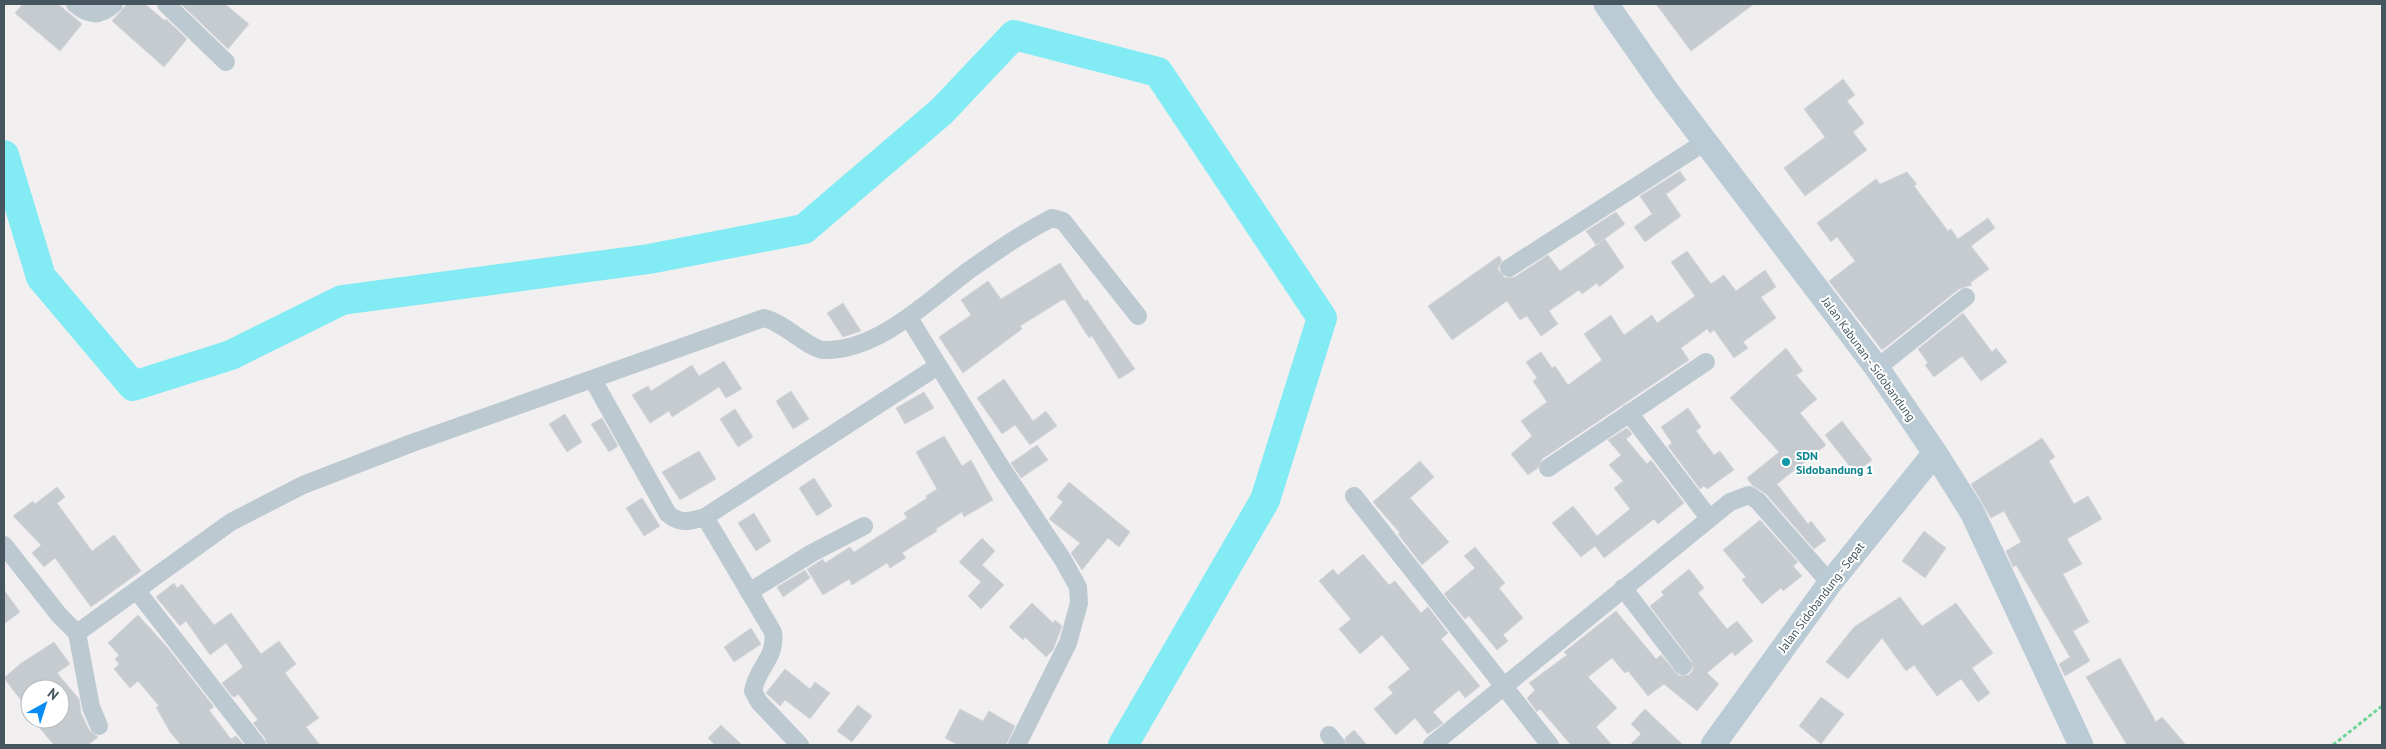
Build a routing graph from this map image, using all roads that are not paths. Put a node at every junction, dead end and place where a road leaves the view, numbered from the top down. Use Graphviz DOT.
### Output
graph roads {
  1 [pos="75,4"];
  2 [pos="114,4"];
  3 [pos="166,4"];
  4 [pos="1606,4"];
  5 [pos="226,62"];
  6 [pos="1695,148"];
  7 [pos="1509,268"];
  8 [pos="1966,297"];
  9 [pos="1138,316"];
  10 [pos="909,318"];
  11 [pos="1706,362"];
  12 [pos="938,366"];
  13 [pos="1877,368"];
  14 [pos="593,380"];
  15 [pos="1629,413"];
  16 [pos="1936,454"];
  17 [pos="1548,468"];
  18 [pos="1354,496"];
  19 [pos="705,518"];
  20 [pos="1709,518"];
  21 [pos="864,526"];
  22 [pos="4,545"];
  23 [pos="1830,583"];
  24 [pos="1623,588"];
  25 [pos="137,591"];
  26 [pos="749,592"];
  27 [pos="77,633"];
  28 [pos="1683,666"];
  29 [pos="1503,686"];
  30 [pos="99,726"];
  31 [pos="257,745"];
  32 [pos="800,745"];
  33 [pos="1017,745"];
  34 [pos="1432,745"];
  35 [pos="1550,745"];
  36 [pos="1713,745"];
  37 [pos="2081,745"];
  1 -- 2 [label="street"];
  3 -- 5 [label="street"];
  4 -- 6 [label="street, Jalan Kabunan - Sidobandung"];
  6 -- 7 [label="street"];
  6 -- 13 [label="street, Jalan Kabunan - Sidobandung"];
  8 -- 13 [label="street"];
  9 -- 10 [label="street"];
  10 -- 12 [label="street"];
  10 -- 14 [label="street"];
  11 -- 15 [label="street"];
  12 -- 19 [label="street"];
  12 -- 33 [label="street"];
  13 -- 16 [label="street, Jalan Kabunan - Sidobandung"];
  14 -- 19 [label="street"];
  14 -- 25 [label="street"];
  15 -- 17 [label="street"];
  15 -- 20 [label="street"];
  16 -- 23 [label="street, Jalan Sidobandung - Sepat"];
  16 -- 37 [label="street, Jalan Kabunan - Sidobandung"];
  18 -- 29 [label="street"];
  19 -- 26 [label="street"];
  20 -- 23 [label="street"];
  20 -- 24 [label="street"];
  21 -- 26 [label="street"];
  22 -- 27 [label="street"];
  23 -- 36 [label="street, Jalan Sidobandung - Sepat"];
  24 -- 28 [label="street"];
  24 -- 29 [label="street"];
  25 -- 27 [label="street"];
  25 -- 31 [label="street"];
  26 -- 32 [label="street"];
  27 -- 30 [label="street"];
  29 -- 34 [label="street"];
  29 -- 35 [label="street"];
}
